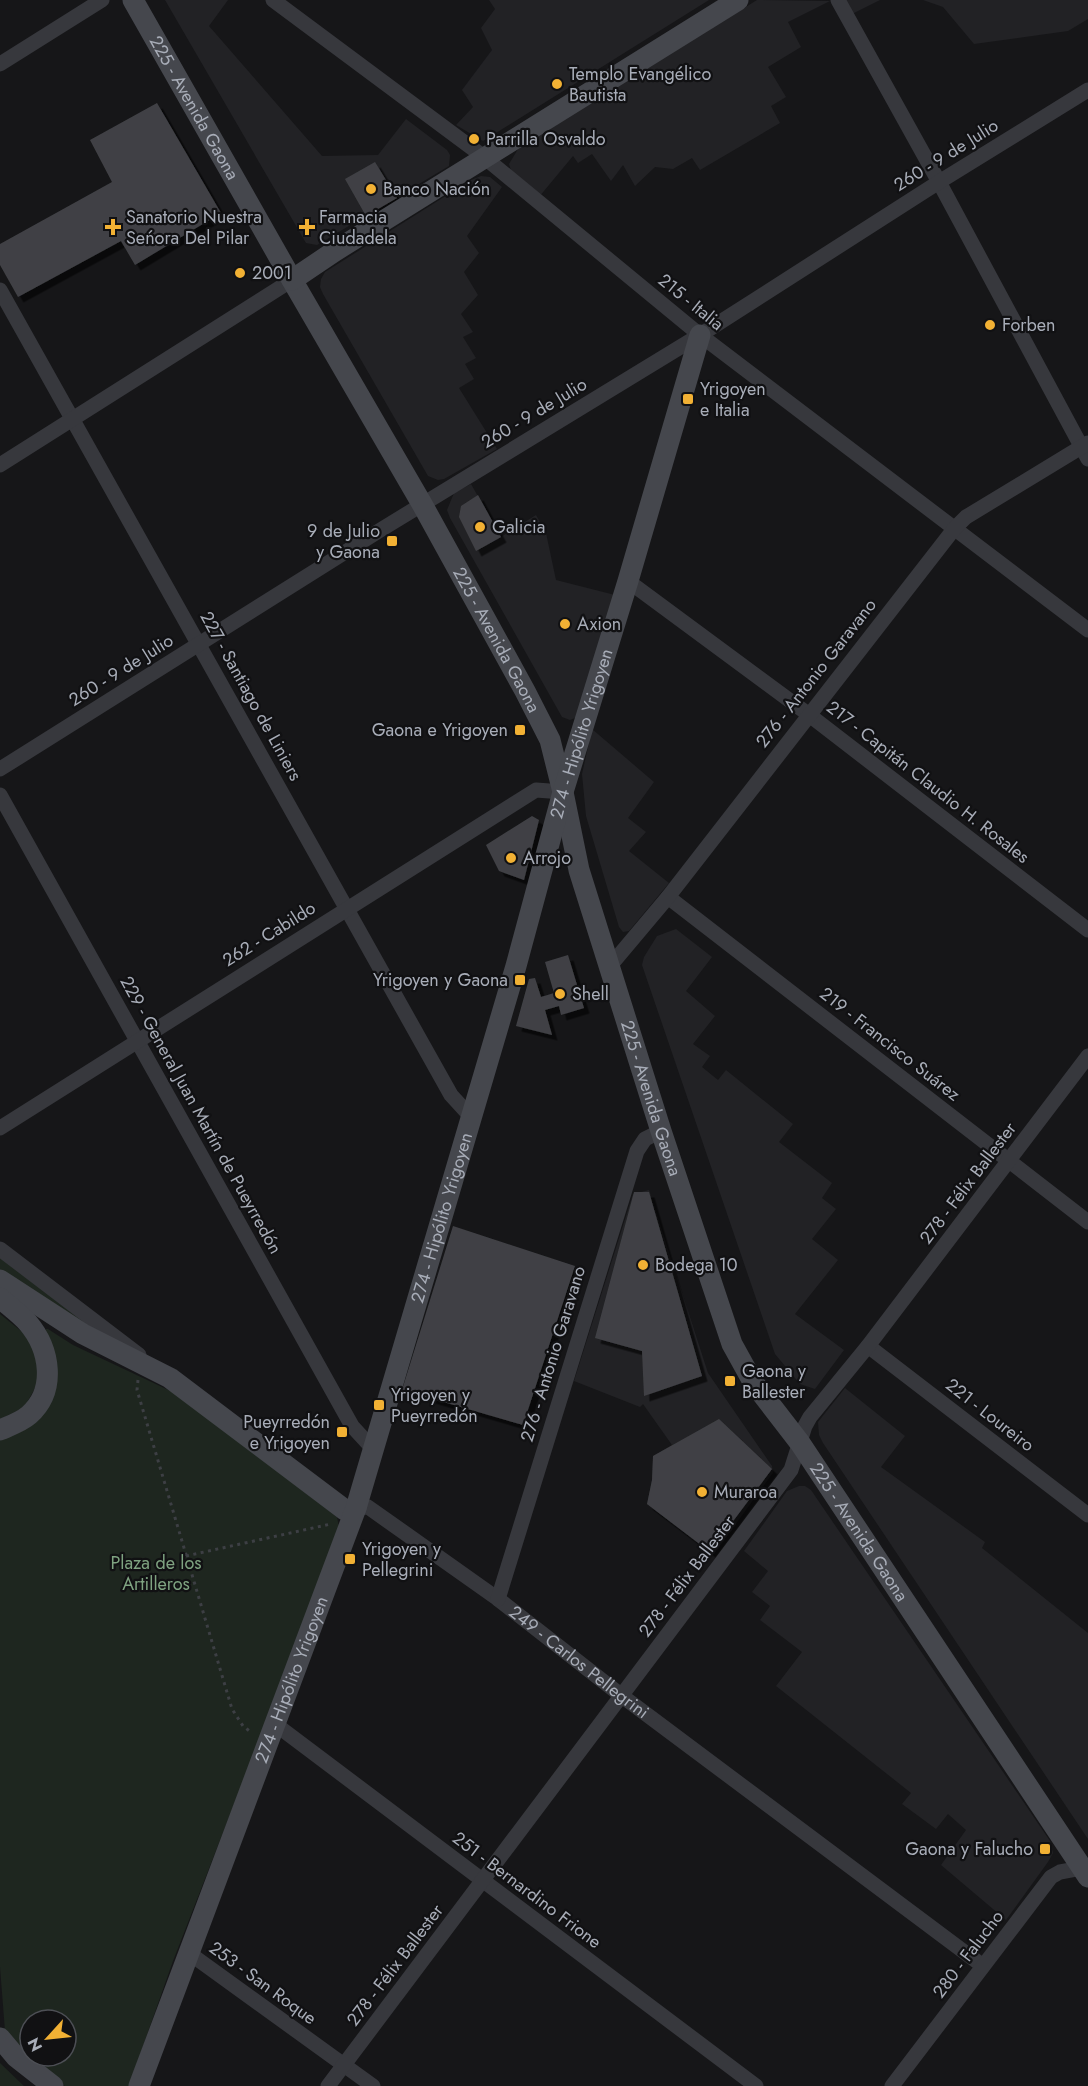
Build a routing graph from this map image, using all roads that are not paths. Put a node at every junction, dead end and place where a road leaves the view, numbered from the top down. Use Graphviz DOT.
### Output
graph roads {
  1 [pos="102,0"];
  2 [pos="133,0"];
  3 [pos="273,0"];
  4 [pos="738,0"];
  5 [pos="838,0"];
  6 [pos="0,64"];
  7 [pos="1088,90"];
  8 [pos="484,157"];
  9 [pos="939,182"];
  10 [pos="292,280"];
  11 [pos="0,290"];
  12 [pos="700,335"];
  13 [pos="71,419"];
  14 [pos="1086,450"];
  15 [pos="0,465"];
  16 [pos="422,504"];
  17 [pos="954,529"];
  18 [pos="628,581"];
  19 [pos="1088,630"];
  20 [pos="199,644"];
  21 [pos="808,714"];
  22 [pos="0,768"];
  23 [pos="563,792"];
  24 [pos="0,795"];
  25 [pos="668,897"];
  26 [pos="346,908"];
  27 [pos="1088,930"];
  28 [pos="610,966"];
  29 [pos="137,1041"];
  30 [pos="1088,1056"];
  31 [pos="472,1118"];
  32 [pos="0,1128"];
  33 [pos="661,1131"];
  34 [pos="1009,1161"];
  35 [pos="1088,1222"];
  36 [pos="0,1249"];
  37 [pos="0,1280"];
  38 [pos="0,1298"];
  39 [pos="868,1346"];
  40 [pos="170,1378"];
  41 [pos="0,1430"];
  42 [pos="800,1443"];
  43 [pos="374,1450"];
  44 [pos="356,1508"];
  45 [pos="1088,1515"];
  46 [pos="498,1599"];
  47 [pos="622,1696"];
  48 [pos="275,1724"];
  49 [pos="1086,1871"];
  50 [pos="483,1881"];
  51 [pos="189,1953"];
  52 [pos="983,1966"];
  53 [pos="0,2038"];
  54 [pos="344,2064"];
  55 [pos="53,2086"];
  56 [pos="139,2086"];
  57 [pos="328,2086"];
  58 [pos="373,2086"];
  59 [pos="756,2086"];
  60 [pos="892,2086"];
  1 -- 6 [label="street"];
  2 -- 10 [label="street, 225 - Avenida Gaona"];
  3 -- 8 [label="street, 215 - Italia"];
  4 -- 8 [label="street"];
  5 -- 9 [label="street"];
  7 -- 9 [label="street, 260 - 9 de Julio"];
  8 -- 10 [label="street"];
  8 -- 12 [label="street, 215 - Italia"];
  9 -- 12 [label="street, 260 - 9 de Julio"];
  9 -- 14 [label="street"];
  10 -- 13 [label="street"];
  10 -- 16 [label="street, 225 - Avenida Gaona"];
  11 -- 13 [label="street, 227 - Santiago de Liniers"];
  12 -- 16 [label="street, 260 - 9 de Julio"];
  12 -- 17 [label="street, 215 - Italia"];
  12 -- 18 [label="street, 274 - Hipólito Yrigoyen"];
  13 -- 15 [label="street"];
  13 -- 20 [label="street, 227 - Santiago de Liniers"];
  14 -- 17 [label="street, 276 - Antonio Garavano"];
  16 -- 20 [label="street, 260 - 9 de Julio"];
  16 -- 23 [label="street, 225 - Avenida Gaona"];
  17 -- 19 [label="street, 215 - Italia"];
  17 -- 21 [label="street, 276 - Antonio Garavano"];
  18 -- 21 [label="street, 217 - Capitán Claudio H. Rosales"];
  18 -- 23 [label="street, 274 - Hipólito Yrigoyen"];
  20 -- 22 [label="street, 260 - 9 de Julio"];
  20 -- 26 [label="street, 227 - Santiago de Liniers"];
  21 -- 25 [label="street, 276 - Antonio Garavano"];
  21 -- 27 [label="street, 217 - Capitán Claudio H. Rosales"];
  23 -- 26 [label="street, 262 - Cabildo"];
  23 -- 28 [label="street, 225 - Avenida Gaona"];
  23 -- 31 [label="street, 274 - Hipólito Yrigoyen"];
  24 -- 29 [label="street, 229 - General Juan Martín de Pueyrredón"];
  25 -- 28 [label="street, 276 - Antonio Garavano"];
  25 -- 34 [label="street, 219 - Francisco Suárez"];
  26 -- 29 [label="street, 262 - Cabildo"];
  26 -- 31 [label="street, 227 - Santiago de Liniers"];
  28 -- 33 [label="street, 225 - Avenida Gaona"];
  29 -- 32 [label="street, 262 - Cabildo"];
  29 -- 43 [label="street, 229 - General Juan Martín de Pueyrredón"];
  30 -- 34 [label="street, 278 - Félix Ballester"];
  31 -- 43 [label="street, 274 - Hipólito Yrigoyen"];
  33 -- 42 [label="street, 225 - Avenida Gaona"];
  33 -- 46 [label="street, 276 - Antonio Garavano"];
  34 -- 35 [label="street, 219 - Francisco Suárez"];
  34 -- 39 [label="street, 278 - Félix Ballester"];
  36 -- 40 [label="street, 249 - Carlos Pellegrini"];
  37 -- 40 [label="street, 249 - Carlos Pellegrini"];
  38 -- 41 [label="street"];
  39 -- 42 [label="street, 278 - Félix Ballester"];
  39 -- 45 [label="street, 221 - Loureiro"];
  40 -- 44 [label="street, 249 - Carlos Pellegrini"];
  42 -- 47 [label="street, 278 - Félix Ballester"];
  42 -- 49 [label="street, 225 - Avenida Gaona"];
  43 -- 44 [label="street, 274 - Hipólito Yrigoyen"];
  44 -- 46 [label="street, 249 - Carlos Pellegrini"];
  44 -- 48 [label="street, 274 - Hipólito Yrigoyen"];
  46 -- 47 [label="street, 249 - Carlos Pellegrini"];
  47 -- 50 [label="street, 278 - Félix Ballester"];
  47 -- 52 [label="street, 249 - Carlos Pellegrini"];
  48 -- 50 [label="street, 251 - Bernardino Frione"];
  48 -- 51 [label="street, 274 - Hipólito Yrigoyen"];
  49 -- 52 [label="street, 280 - Falucho"];
  50 -- 54 [label="street, 278 - Félix Ballester"];
  50 -- 59 [label="street, 251 - Bernardino Frione"];
  51 -- 54 [label="street, 253 - San Roque"];
  51 -- 56 [label="street, 274 - Hipólito Yrigoyen"];
  52 -- 60 [label="street, 280 - Falucho"];
  53 -- 55 [label="street"];
  54 -- 57 [label="street, 278 - Félix Ballester"];
  54 -- 58 [label="street, 253 - San Roque"];
}
